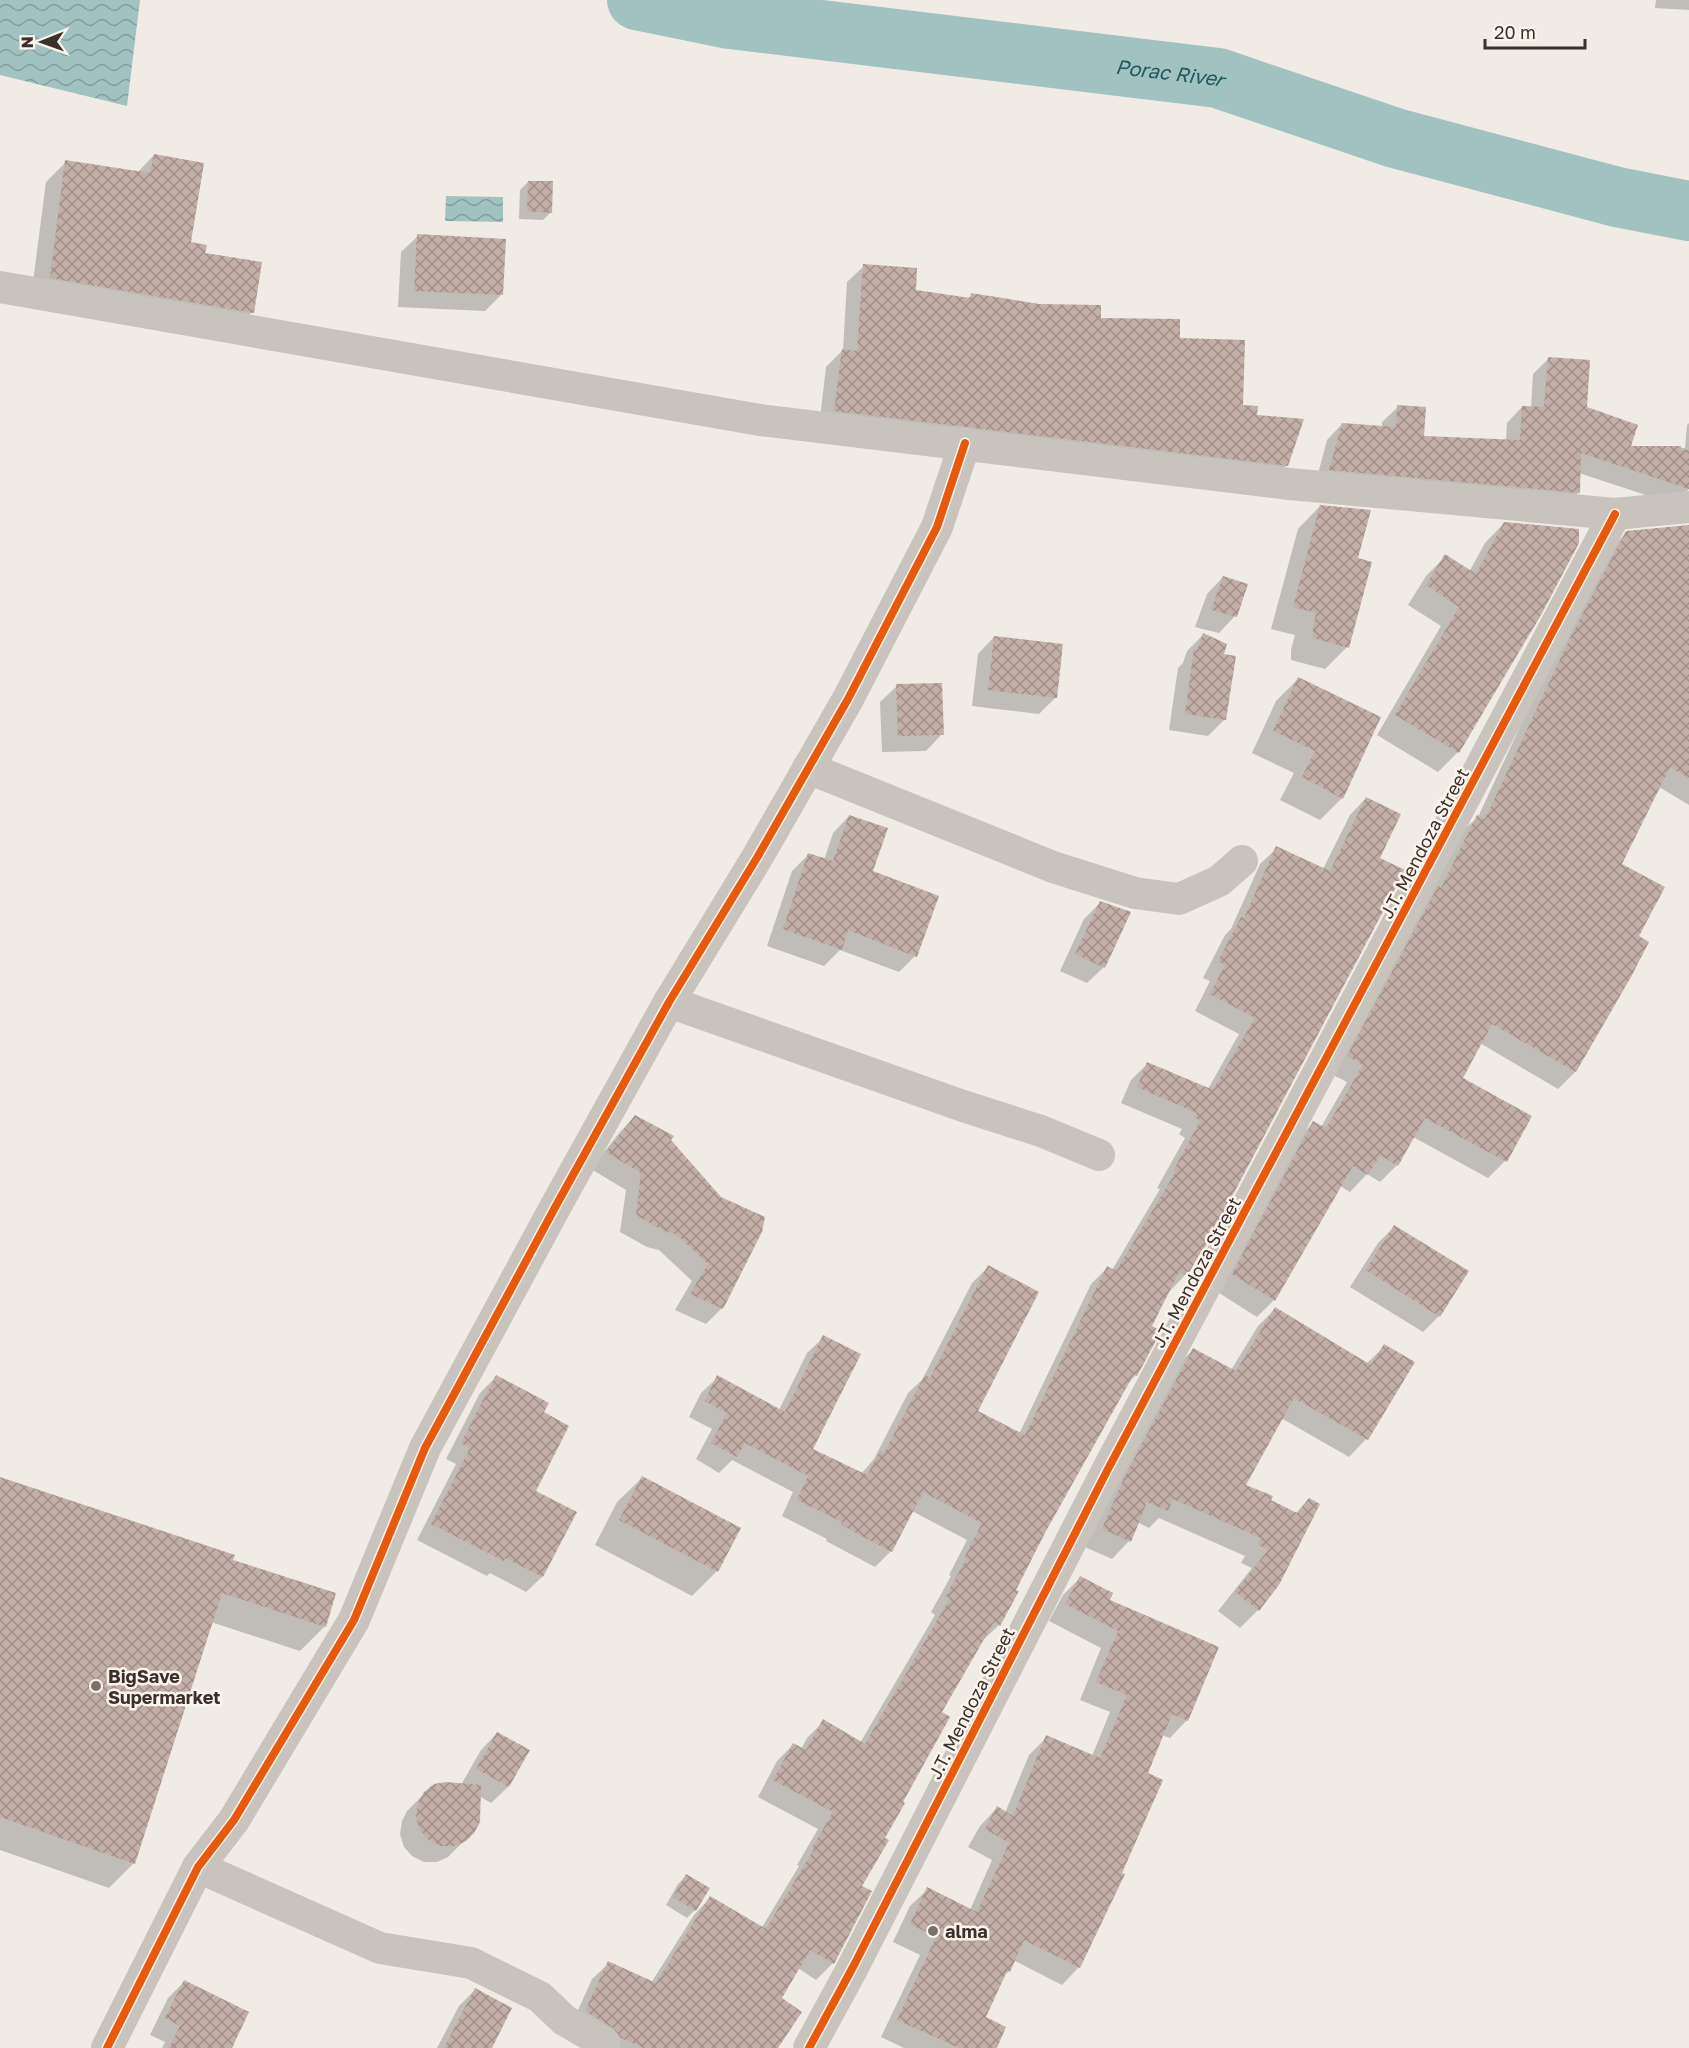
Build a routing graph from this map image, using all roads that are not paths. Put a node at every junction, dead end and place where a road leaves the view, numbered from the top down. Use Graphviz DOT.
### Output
graph roads {
  1 [pos="0,287"];
  2 [pos="965,443"];
  3 [pos="1689,507"];
  4 [pos="1615,514"];
  5 [pos="808,768"];
  6 [pos="1242,861"];
  7 [pos="669,1002"];
  8 [pos="1100,1155"];
  9 [pos="198,1867"];
  10 [pos="604,2043"];
  11 [pos="107,2048"];
  12 [pos="809,2048"];
  1 -- 2 [label="street"];
  2 -- 4 [label="street"];
  2 -- 5 [label="street"];
  3 -- 4 [label="street"];
  4 -- 12 [label="street, J.T. Mendoza Street"];
  5 -- 6 [label="street"];
  5 -- 7 [label="street"];
  7 -- 8 [label="street"];
  7 -- 9 [label="street"];
  9 -- 10 [label="street"];
  9 -- 11 [label="street"];
}
